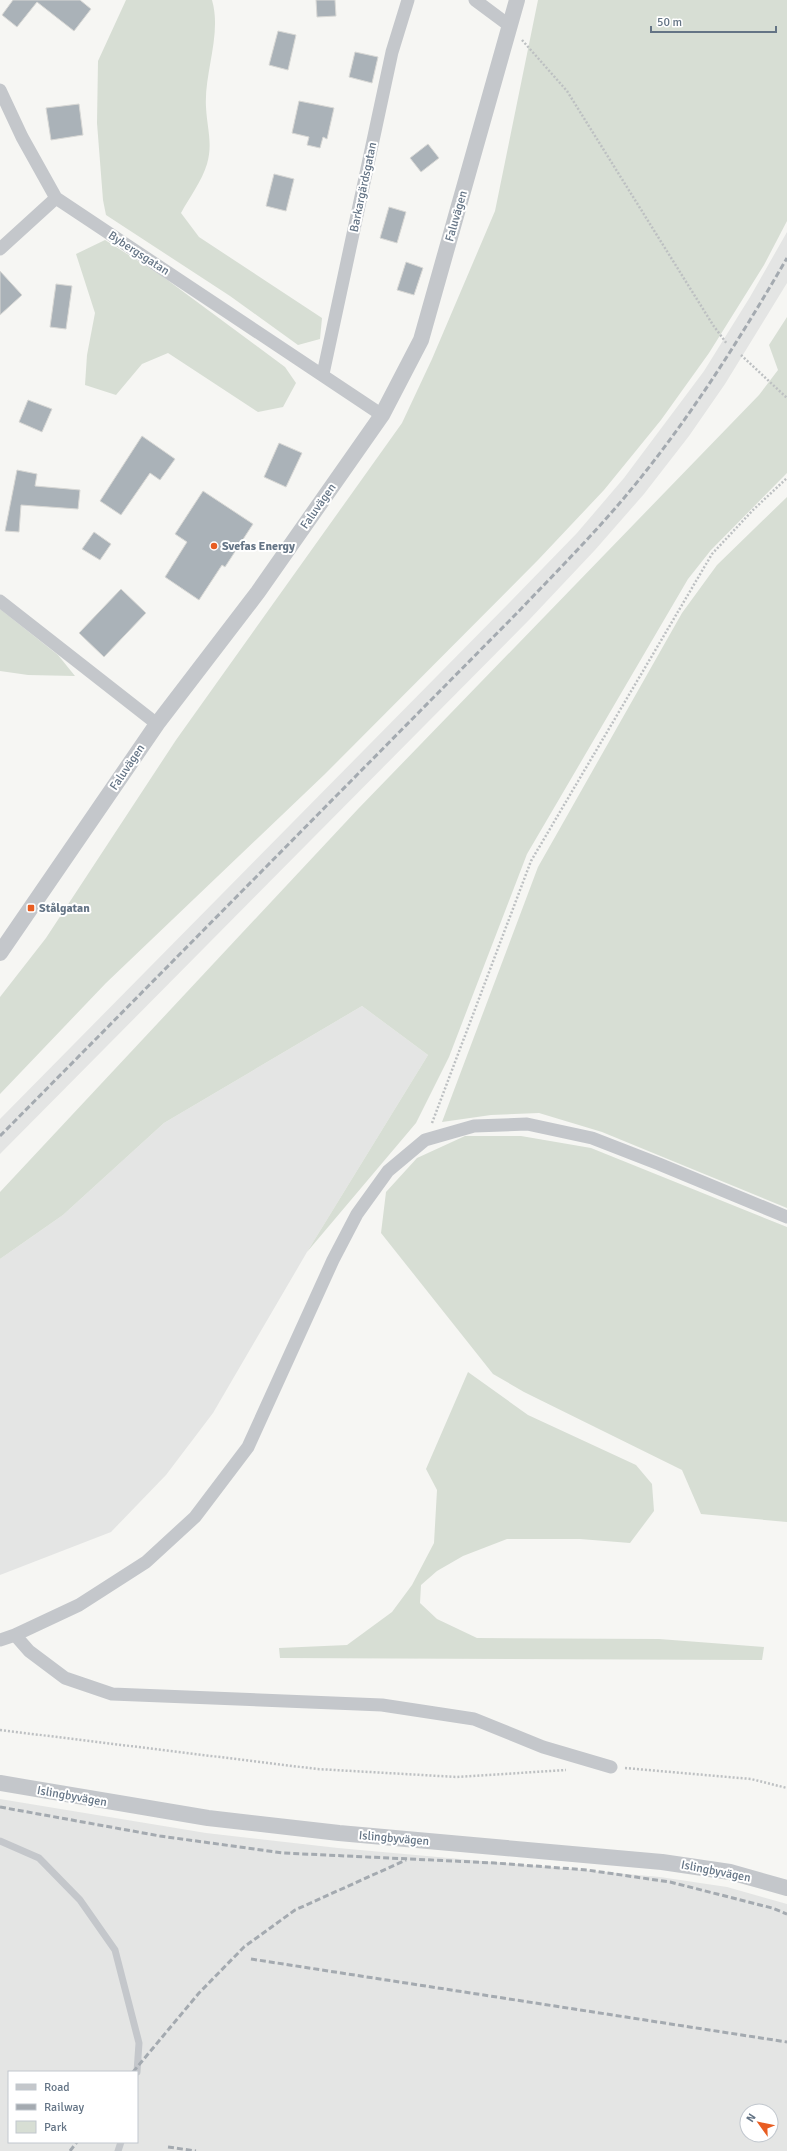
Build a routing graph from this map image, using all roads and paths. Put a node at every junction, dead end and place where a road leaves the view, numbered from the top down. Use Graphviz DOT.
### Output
graph roads {
  1 [pos="408,0"];
  2 [pos="475,0"];
  3 [pos="517,0"];
  4 [pos="510,26"];
  5 [pos="0,90"];
  6 [pos="56,198"];
  7 [pos="0,249"];
  8 [pos="727,344"];
  9 [pos="741,355"];
  10 [pos="323,374"];
  11 [pos="787,398"];
  12 [pos="382,415"];
  13 [pos="787,478"];
  14 [pos="0,601"];
  15 [pos="157,724"];
  16 [pos="0,953"];
  17 [pos="425,1140"];
  18 [pos="787,1217"];
  19 [pos="15,1635"];
  20 [pos="0,1640"];
  21 [pos="0,1730"];
  22 [pos="612,1767"];
  23 [pos="573,1770"];
  24 [pos="0,1784"];
  25 [pos="787,1788"];
  26 [pos="0,1841"];
  27 [pos="787,1888"];
  28 [pos="136,2071"];
  1 -- 10 [label="street, Barkargärdsgatan"];
  2 -- 4 [label="street"];
  3 -- 4 [label="street, Faluvägen"];
  4 -- 8 [label="path"];
  4 -- 12 [label="street, Faluvägen"];
  5 -- 6 [label="street, Bybergsgatan"];
  6 -- 7 [label="street"];
  6 -- 10 [label="street, Bybergsgatan"];
  9 -- 11 [label="path"];
  10 -- 12 [label="street"];
  12 -- 15 [label="street, Faluvägen"];
  13 -- 17 [label="path"];
  14 -- 15 [label="street"];
  15 -- 16 [label="street, Faluvägen"];
  17 -- 18 [label="street"];
  17 -- 19 [label="street"];
  19 -- 20 [label="street"];
  19 -- 22 [label="street"];
  21 -- 23 [label="path"];
  22 -- 25 [label="path"];
  24 -- 27 [label="street, Islingbyvägen"];
  26 -- 28 [label="lane"];
}
